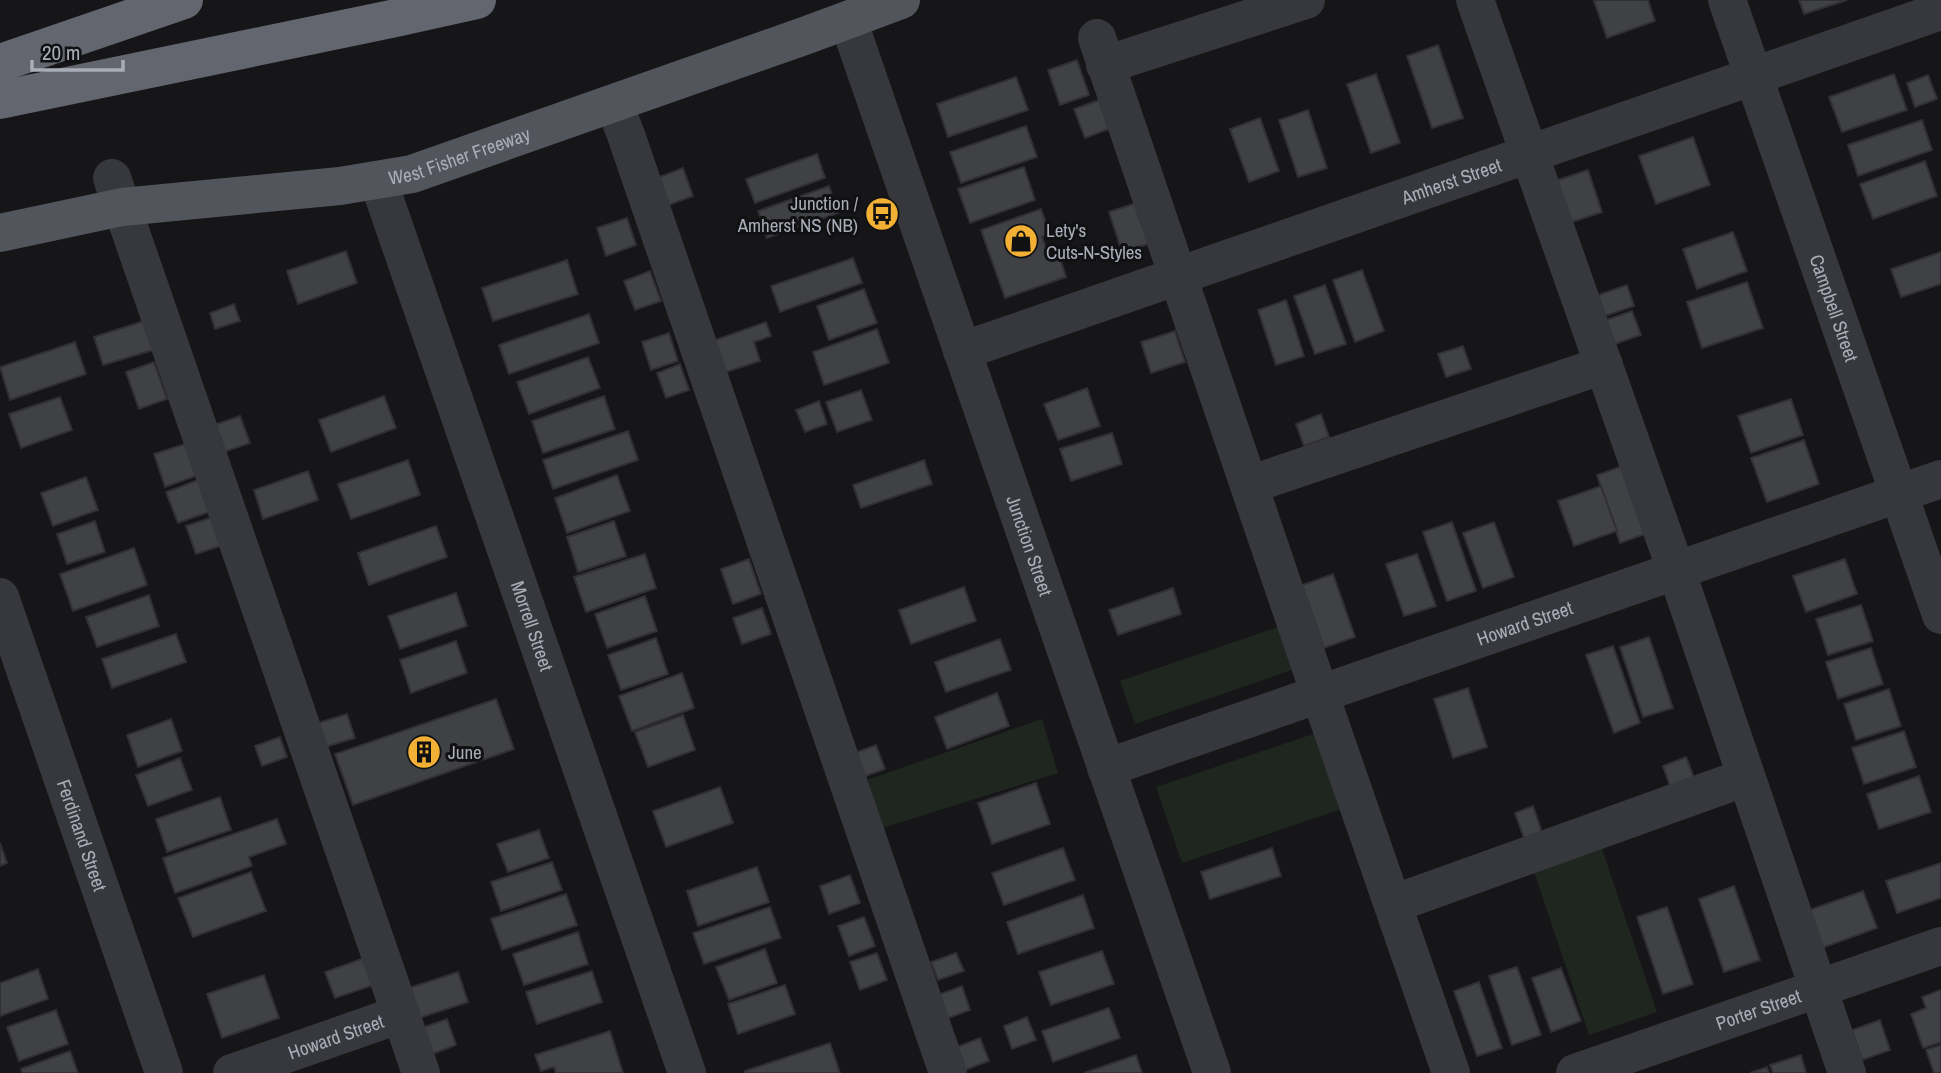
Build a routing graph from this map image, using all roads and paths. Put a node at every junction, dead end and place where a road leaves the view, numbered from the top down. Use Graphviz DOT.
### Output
graph roads {
  1 [pos="184,0"];
  2 [pos="477,0"];
  3 [pos="901,0"];
  4 [pos="1306,0"];
  5 [pos="1475,0"];
  6 [pos="1727,0"];
  7 [pos="1941,11"];
  8 [pos="848,20"];
  9 [pos="0,63"];
  10 [pos="1753,76"];
  11 [pos="0,100"];
  12 [pos="614,104"];
  13 [pos="1529,154"];
  14 [pos="378,180"];
  15 [pos="117,193"];
  16 [pos="0,233"];
  17 [pos="1178,276"];
  18 [pos="962,351"];
  19 [pos="1604,365"];
  20 [pos="1941,478"];
  21 [pos="1249,485"];
  22 [pos="1899,493"];
  23 [pos="1676,570"];
  24 [pos="0,597"];
  25 [pos="1941,615"];
  26 [pos="1320,694"];
  27 [pos="1107,768"];
  28 [pos="1746,777"];
  29 [pos="1393,904"];
  30 [pos="1941,946"];
  31 [pos="1817,989"];
  32 [pos="401,1014"];
  33 [pos="164,1073"];
  34 [pos="232,1073"];
  35 [pos="421,1073"];
  36 [pos="687,1073"];
  37 [pos="948,1073"];
  38 [pos="1212,1073"];
  39 [pos="1451,1073"];
  40 [pos="1574,1073"];
  41 [pos="1847,1073"];
  1 -- 9 [label="highway"];
  2 -- 11 [label="highway"];
  3 -- 8 [label="main road, West Fisher Freeway"];
  4 -- 17 [label="street"];
  5 -- 13 [label="street"];
  6 -- 10 [label="street, Campbell Street"];
  7 -- 10 [label="street, Amherst Street"];
  8 -- 12 [label="main road, West Fisher Freeway"];
  8 -- 18 [label="street, Junction Street"];
  10 -- 13 [label="street, Amherst Street"];
  10 -- 22 [label="street, Campbell Street"];
  12 -- 14 [label="main road, West Fisher Freeway"];
  12 -- 37 [label="street"];
  13 -- 17 [label="street, Amherst Street"];
  13 -- 19 [label="street"];
  14 -- 15 [label="main road, West Fisher Freeway"];
  14 -- 36 [label="street, Morrell Street"];
  15 -- 16 [label="main road, West Fisher Freeway"];
  15 -- 32 [label="street"];
  17 -- 18 [label="street, Amherst Street"];
  17 -- 21 [label="street"];
  18 -- 27 [label="street, Junction Street"];
  19 -- 21 [label="street"];
  19 -- 23 [label="street"];
  20 -- 22 [label="street, Howard Street"];
  21 -- 26 [label="street"];
  22 -- 23 [label="street, Howard Street"];
  22 -- 25 [label="street, Campbell Street"];
  23 -- 26 [label="street, Howard Street"];
  23 -- 28 [label="street"];
  24 -- 33 [label="street, Ferdinand Street"];
  26 -- 27 [label="street, Howard Street"];
  26 -- 29 [label="street"];
  27 -- 38 [label="street, Junction Street"];
  28 -- 29 [label="street"];
  28 -- 31 [label="street"];
  29 -- 39 [label="street"];
  30 -- 31 [label="street, Porter Street"];
  31 -- 40 [label="street, Porter Street"];
  31 -- 41 [label="street"];
  32 -- 34 [label="street, Howard Street"];
  32 -- 35 [label="street"];
}
